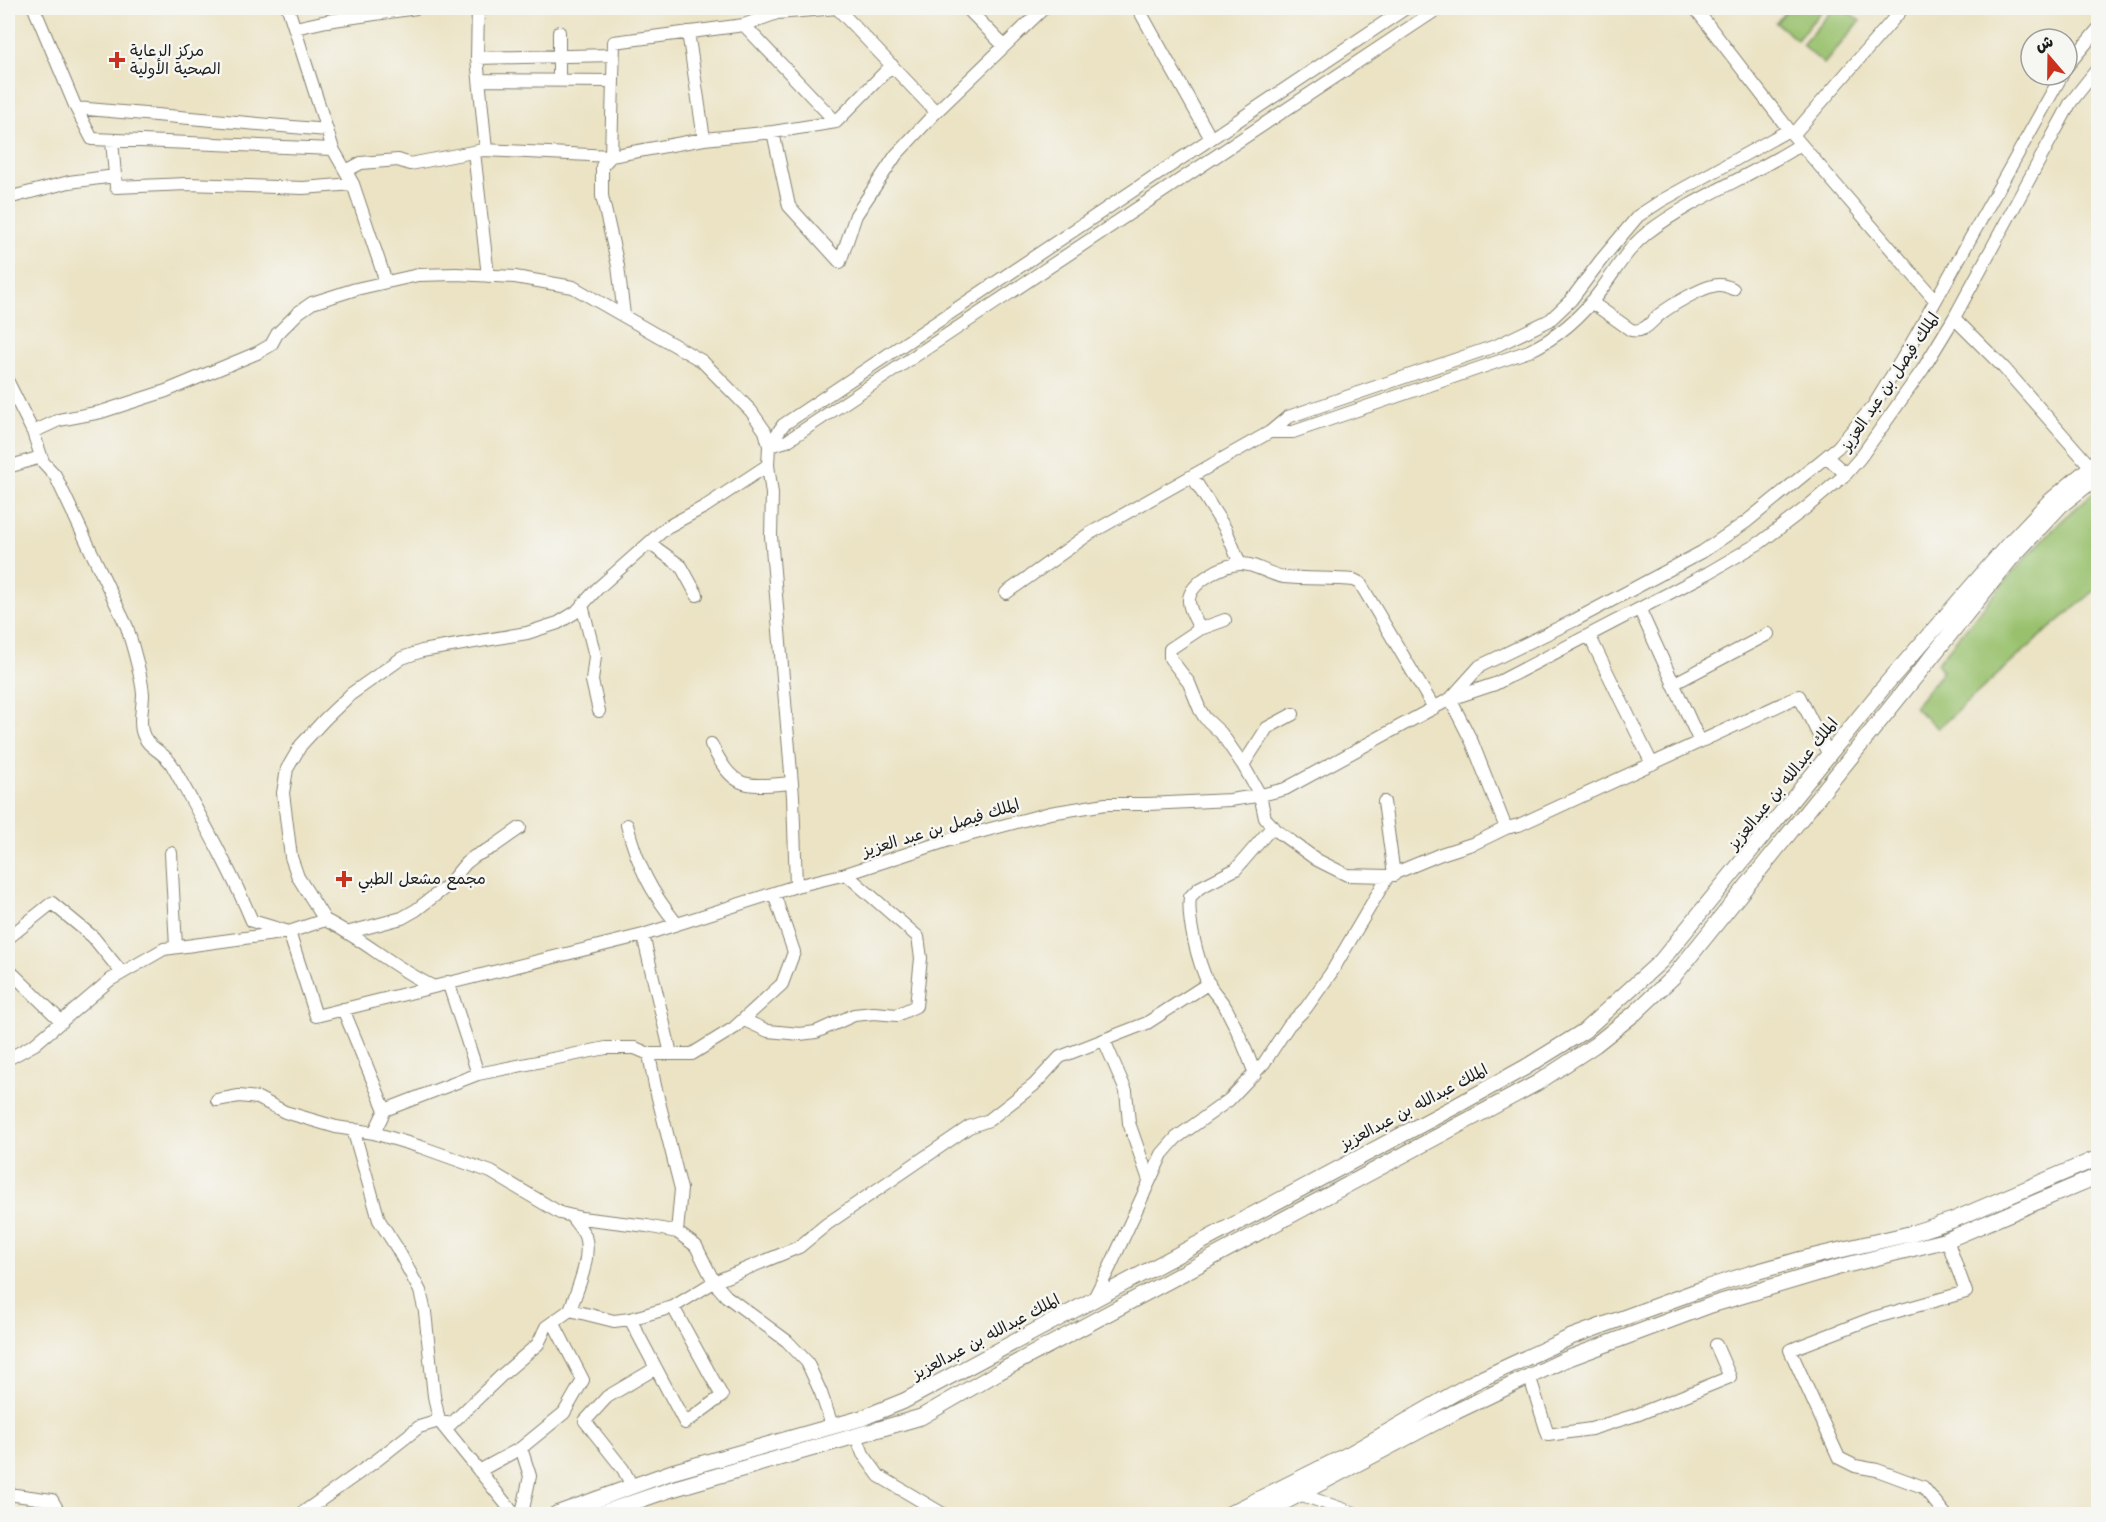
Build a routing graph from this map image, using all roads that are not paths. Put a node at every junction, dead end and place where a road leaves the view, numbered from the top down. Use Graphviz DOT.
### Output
graph roads {
  1 [pos="34,8"];
  2 [pos="288,8"];
  3 [pos="416,8"];
  4 [pos="478,8"];
  5 [pos="837,8"];
  6 [pos="967,8"];
  7 [pos="1044,8"];
  8 [pos="1138,8"];
  9 [pos="1406,8"];
  10 [pos="1439,8"];
  11 [pos="1695,8"];
  12 [pos="1903,8"];
  13 [pos="777,10"];
  14 [pos="744,25"];
  15 [pos="295,28"];
  16 [pos="2098,29"];
  17 [pos="559,32"];
  18 [pos="688,32"];
  19 [pos="1004,46"];
  20 [pos="2079,52"];
  21 [pos="614,55"];
  22 [pos="559,57"];
  23 [pos="477,58"];
  24 [pos="892,65"];
  25 [pos="2098,68"];
  26 [pos="479,80"];
  27 [pos="560,81"];
  28 [pos="613,81"];
  29 [pos="2055,87"];
  30 [pos="76,108"];
  31 [pos="936,112"];
  32 [pos="836,122"];
  33 [pos="327,130"];
  34 [pos="773,132"];
  35 [pos="1794,136"];
  36 [pos="1210,138"];
  37 [pos="704,139"];
  38 [pos="112,140"];
  39 [pos="333,149"];
  40 [pos="480,151"];
  41 [pos="612,156"];
  42 [pos="346,171"];
  43 [pos="116,176"];
  44 [pos="353,184"];
  45 [pos="8,198"];
  46 [pos="488,276"];
  47 [pos="386,282"];
  48 [pos="1733,289"];
  49 [pos="1935,300"];
  50 [pos="1592,302"];
  51 [pos="624,315"];
  52 [pos="1954,318"];
  53 [pos="8,382"];
  54 [pos="33,432"];
  55 [pos="1270,432"];
  56 [pos="769,446"];
  57 [pos="41,457"];
  58 [pos="1828,458"];
  59 [pos="768,465"];
  60 [pos="8,468"];
  61 [pos="2096,468"];
  62 [pos="1846,474"];
  63 [pos="1192,476"];
  64 [pos="649,543"];
  65 [pos="1240,564"];
  66 [pos="1006,593"];
  67 [pos="697,595"];
  68 [pos="582,605"];
  69 [pos="1640,610"];
  70 [pos="1225,620"];
  71 [pos="1200,629"];
  72 [pos="1768,634"];
  73 [pos="1589,636"];
  74 [pos="1673,684"];
  75 [pos="1450,699"];
  76 [pos="1434,708"];
  77 [pos="599,711"];
  78 [pos="1293,714"];
  79 [pos="1700,742"];
  80 [pos="711,744"];
  81 [pos="1829,755"];
  82 [pos="1652,764"];
  83 [pos="1244,765"];
  84 [pos="792,783"];
  85 [pos="1260,795"];
  86 [pos="1384,802"];
  87 [pos="627,825"];
  88 [pos="1273,826"];
  89 [pos="520,828"];
  90 [pos="1506,828"];
  91 [pos="171,853"];
  92 [pos="846,874"];
  93 [pos="1391,875"];
  94 [pos="796,886"];
  95 [pos="774,894"];
  96 [pos="325,920"];
  97 [pos="677,924"];
  98 [pos="289,932"];
  99 [pos="350,932"];
  100 [pos="643,935"];
  101 [pos="8,938"];
  102 [pos="176,947"];
  103 [pos="8,969"];
  104 [pos="122,973"];
  105 [pos="448,982"];
  106 [pos="1209,983"];
  107 [pos="432,986"];
  108 [pos="344,1009"];
  109 [pos="744,1020"];
  110 [pos="62,1022"];
  111 [pos="1104,1040"];
  112 [pos="649,1054"];
  113 [pos="672,1054"];
  114 [pos="8,1059"];
  115 [pos="478,1074"];
  116 [pos="1255,1074"];
  117 [pos="218,1100"];
  118 [pos="385,1110"];
  119 [pos="353,1129"];
  120 [pos="374,1133"];
  121 [pos="2098,1158"];
  122 [pos="2098,1176"];
  123 [pos="1149,1179"];
  124 [pos="571,1215"];
  125 [pos="676,1232"];
  126 [pos="1947,1240"];
  127 [pos="714,1281"];
  128 [pos="1705,1288"];
  129 [pos="1093,1300"];
  130 [pos="1711,1305"];
  131 [pos="673,1307"];
  132 [pos="570,1310"];
  133 [pos="630,1319"];
  134 [pos="553,1322"];
  135 [pos="1716,1345"];
  136 [pos="656,1368"];
  137 [pos="1529,1375"];
  138 [pos="564,1413"];
  139 [pos="439,1420"];
  140 [pos="585,1421"];
  141 [pos="832,1425"];
  142 [pos="856,1436"];
  143 [pos="521,1448"];
  144 [pos="479,1471"];
  145 [pos="632,1486"];
  146 [pos="8,1494"];
  147 [pos="1302,1495"];
  148 [pos="60,1515"];
  149 [pos="301,1515"];
  150 [pos="514,1515"];
  151 [pos="522,1515"];
  152 [pos="556,1515"];
  153 [pos="600,1515"];
  154 [pos="943,1515"];
  155 [pos="1229,1515"];
  156 [pos="1263,1515"];
  157 [pos="1357,1515"];
  158 [pos="1945,1515"];
  1 -- 30 [label="street"];
  2 -- 15 [label="street"];
  3 -- 15 [label="street"];
  4 -- 23 [label="street"];
  5 -- 13 [label="street"];
  5 -- 24 [label="street"];
  6 -- 19 [label="street"];
  7 -- 19 [label="street"];
  8 -- 36 [label="street"];
  9 -- 36 [label="street"];
  10 -- 56 [label="street"];
  11 -- 35 [label="street"];
  12 -- 35 [label="street"];
  13 -- 14 [label="street"];
  14 -- 18 [label="street"];
  14 -- 32 [label="street"];
  15 -- 33 [label="street"];
  16 -- 20 [label="street"];
  17 -- 22 [label="street"];
  18 -- 21 [label="street"];
  18 -- 37 [label="street"];
  19 -- 31 [label="street"];
  21 -- 22 [label="street"];
  21 -- 28 [label="street"];
  22 -- 23 [label="street"];
  22 -- 27 [label="street"];
  23 -- 26 [label="street"];
  24 -- 31 [label="street"];
  24 -- 32 [label="street"];
  25 -- 52 [label="street, الملك فيصل بن عبد العزيز"];
  26 -- 27 [label="street"];
  26 -- 40 [label="street"];
  27 -- 28 [label="street"];
  28 -- 41 [label="street"];
  29 -- 49 [label="street, الملك فيصل بن عبد العزيز"];
  30 -- 33 [label="street"];
  30 -- 38 [label="street"];
  31 -- 34 [label="street"];
  32 -- 34 [label="street"];
  33 -- 39 [label="street"];
  34 -- 37 [label="street"];
  35 -- 49 [label="street"];
  35 -- 50 [label="street"];
  35 -- 55 [label="street"];
  36 -- 56 [label="street"];
  37 -- 41 [label="street"];
  38 -- 39 [label="street"];
  38 -- 43 [label="street"];
  39 -- 42 [label="street"];
  40 -- 41 [label="street"];
  40 -- 42 [label="street"];
  40 -- 46 [label="street"];
  41 -- 51 [label="street"];
  42 -- 44 [label="street"];
  43 -- 44 [label="street"];
  43 -- 45 [label="street"];
  44 -- 47 [label="street"];
  46 -- 47 [label="street"];
  46 -- 51 [label="street"];
  47 -- 54 [label="street"];
  48 -- 50 [label="street"];
  49 -- 58 [label="street, الملك فيصل بن عبد العزيز"];
  50 -- 55 [label="street"];
  51 -- 56 [label="street"];
  52 -- 61 [label="street"];
  52 -- 62 [label="street, الملك فيصل بن عبد العزيز"];
  53 -- 54 [label="street"];
  54 -- 57 [label="street"];
  55 -- 63 [label="street"];
  56 -- 59 [label="street"];
  57 -- 60 [label="street"];
  57 -- 98 [label="street"];
  58 -- 62 [label="street"];
  58 -- 75 [label="street, الملك فيصل بن عبد العزيز"];
  59 -- 64 [label="street"];
  59 -- 84 [label="street"];
  61 -- 81 [label="main road, الملك عبدالله بن عبدالعزيز"];
  61 -- 142 [label="main road"];
  62 -- 69 [label="street, الملك فيصل بن عبد العزيز"];
  63 -- 65 [label="street"];
  63 -- 66 [label="street"];
  64 -- 67 [label="street"];
  64 -- 68 [label="street"];
  65 -- 71 [label="street"];
  65 -- 76 [label="street"];
  68 -- 77 [label="street"];
  68 -- 96 [label="street"];
  69 -- 73 [label="street, الملك فيصل بن عبد العزيز"];
  69 -- 74 [label="street"];
  70 -- 71 [label="street"];
  71 -- 83 [label="street"];
  72 -- 74 [label="street"];
  73 -- 75 [label="street, الملك فيصل بن عبد العزيز"];
  73 -- 82 [label="street"];
  74 -- 79 [label="street"];
  75 -- 76 [label="street, الملك فيصل بن عبد العزيز"];
  75 -- 90 [label="street"];
  76 -- 85 [label="street, الملك فيصل بن عبد العزيز"];
  78 -- 83 [label="street"];
  79 -- 81 [label="street"];
  79 -- 82 [label="street"];
  80 -- 84 [label="street"];
  81 -- 129 [label="main road, الملك عبدالله بن عبدالعزيز"];
  82 -- 90 [label="street"];
  83 -- 85 [label="street"];
  84 -- 94 [label="street"];
  85 -- 88 [label="street"];
  85 -- 92 [label="street, الملك فيصل بن عبد العزيز"];
  86 -- 93 [label="street"];
  87 -- 97 [label="street"];
  88 -- 93 [label="street"];
  88 -- 106 [label="street"];
  89 -- 99 [label="street"];
  90 -- 93 [label="street"];
  91 -- 102 [label="street"];
  92 -- 94 [label="street, الملك فيصل بن عبد العزيز"];
  92 -- 109 [label="street"];
  93 -- 116 [label="street"];
  94 -- 95 [label="street, الملك فيصل بن عبد العزيز"];
  95 -- 97 [label="street, الملك فيصل بن عبد العزيز"];
  95 -- 109 [label="street"];
  96 -- 98 [label="street"];
  96 -- 99 [label="street"];
  97 -- 100 [label="street, الملك فيصل بن عبد العزيز"];
  98 -- 102 [label="street"];
  98 -- 108 [label="street, الملك فيصل بن عبد العزيز"];
  99 -- 107 [label="street"];
  100 -- 105 [label="street, الملك فيصل بن عبد العزيز"];
  100 -- 113 [label="street"];
  101 -- 104 [label="street"];
  102 -- 104 [label="street"];
  103 -- 110 [label="street"];
  104 -- 110 [label="street"];
  105 -- 107 [label="street, الملك فيصل بن عبد العزيز"];
  105 -- 115 [label="street"];
  106 -- 111 [label="street"];
  106 -- 116 [label="street"];
  107 -- 108 [label="street, الملك فيصل بن عبد العزيز"];
  108 -- 118 [label="street"];
  109 -- 113 [label="street"];
  110 -- 114 [label="street"];
  111 -- 123 [label="street"];
  111 -- 127 [label="street"];
  112 -- 113 [label="street"];
  112 -- 115 [label="street"];
  112 -- 125 [label="street"];
  115 -- 118 [label="street"];
  116 -- 123 [label="street"];
  117 -- 119 [label="street"];
  118 -- 120 [label="street"];
  119 -- 120 [label="street"];
  119 -- 139 [label="street"];
  120 -- 124 [label="street"];
  121 -- 128 [label="main road"];
  122 -- 126 [label="main road"];
  123 -- 129 [label="street"];
  124 -- 125 [label="street"];
  124 -- 132 [label="street"];
  125 -- 127 [label="street"];
  126 -- 130 [label="main road"];
  126 -- 158 [label="street"];
  127 -- 131 [label="street"];
  127 -- 141 [label="street"];
  128 -- 130 [label="main road"];
  128 -- 155 [label="main road"];
  129 -- 141 [label="main road, الملك عبدالله بن عبدالعزيز"];
  130 -- 137 [label="main road"];
  131 -- 133 [label="street"];
  131 -- 136 [label="street"];
  132 -- 133 [label="street"];
  132 -- 134 [label="street"];
  133 -- 136 [label="street"];
  134 -- 138 [label="street"];
  134 -- 139 [label="street"];
  135 -- 137 [label="street"];
  136 -- 140 [label="street"];
  137 -- 147 [label="main road"];
  138 -- 140 [label="street"];
  138 -- 143 [label="street"];
  139 -- 144 [label="street"];
  139 -- 149 [label="street"];
  140 -- 145 [label="street"];
  141 -- 145 [label="main road, الملك عبدالله بن عبدالعزيز"];
  142 -- 153 [label="main road"];
  142 -- 154 [label="street"];
  143 -- 144 [label="street"];
  143 -- 151 [label="street"];
  144 -- 150 [label="street"];
  145 -- 152 [label="main road, الملك عبدالله بن عبدالعزيز"];
  146 -- 148 [label="street"];
  147 -- 156 [label="main road"];
  147 -- 157 [label="street"];
}
